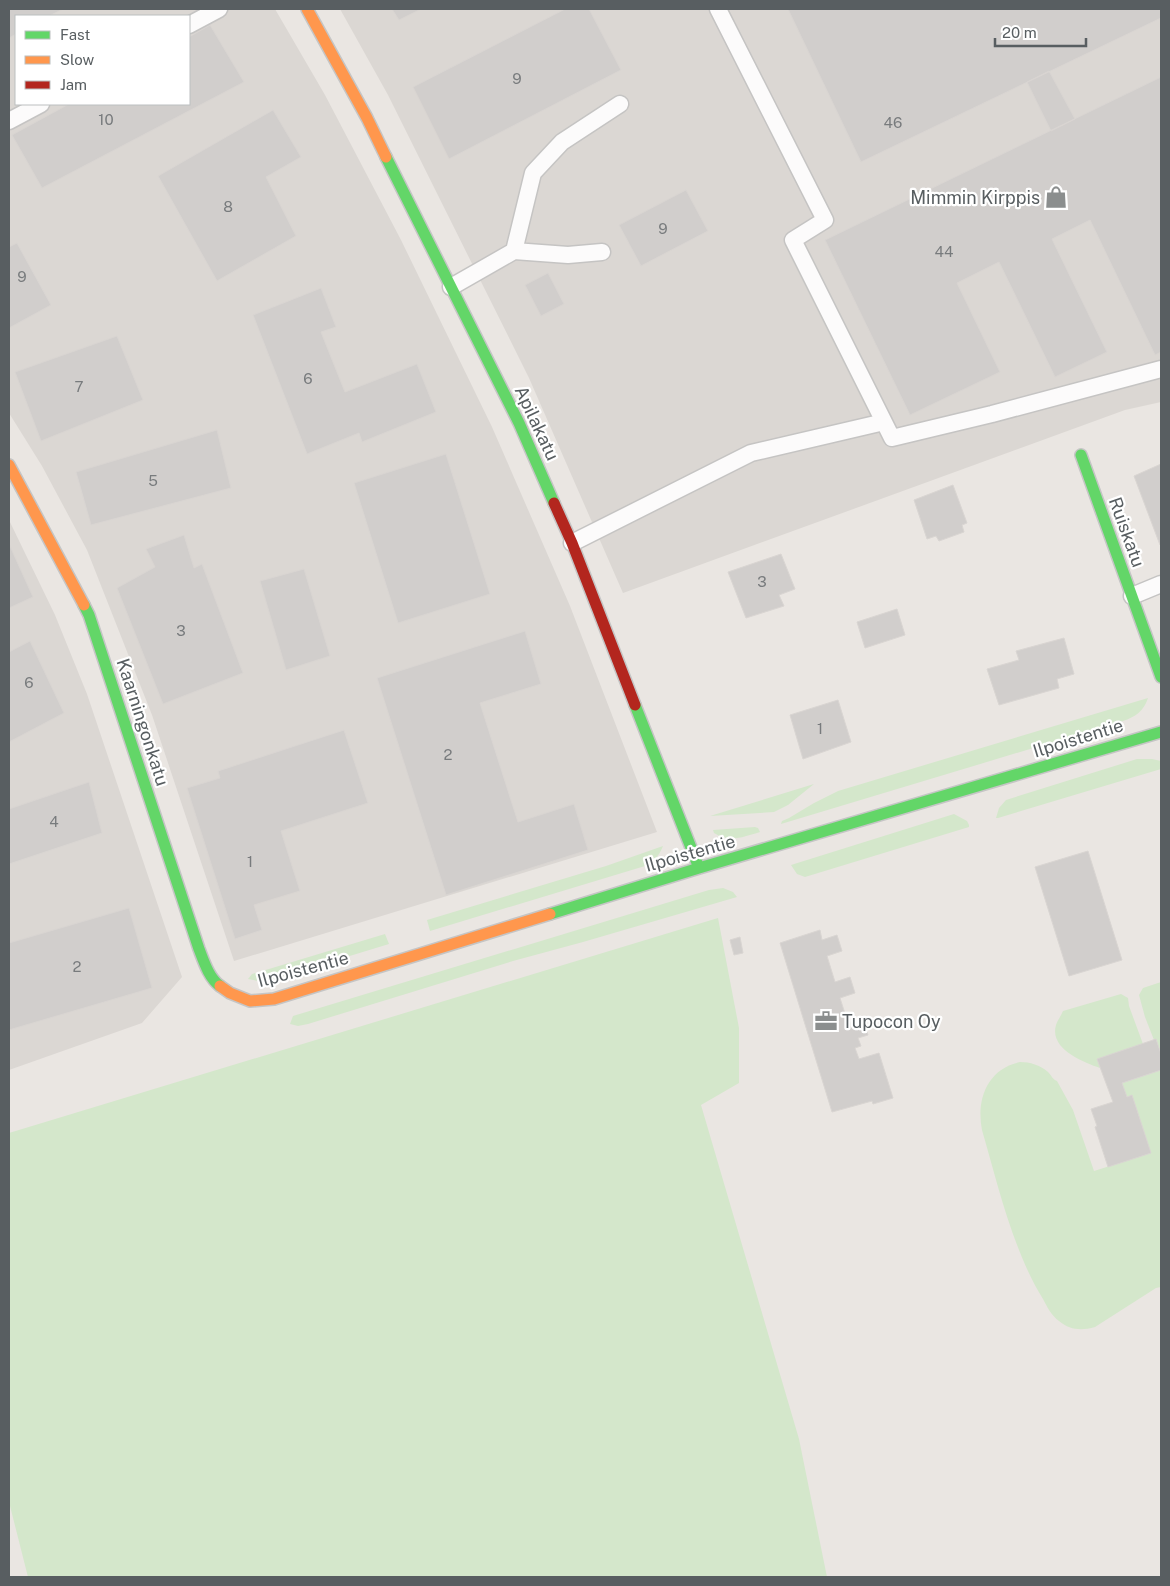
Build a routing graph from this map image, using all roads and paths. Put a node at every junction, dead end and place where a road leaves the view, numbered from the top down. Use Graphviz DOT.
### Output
graph roads {
  1 [pos="219,9"];
  2 [pos="307,9"];
  3 [pos="718,9"];
  4 [pos="190,24"];
  5 [pos="620,104"];
  6 [pos="39,105"];
  7 [pos="9,121"];
  8 [pos="514,251"];
  9 [pos="602,252"];
  10 [pos="451,287"];
  11 [pos="1161,370"];
  12 [pos="884,422"];
  13 [pos="1081,455"];
  14 [pos="9,465"];
  15 [pos="572,543"];
  16 [pos="1161,584"];
  17 [pos="1132,596"];
  18 [pos="1161,677"];
  19 [pos="1161,732"];
  20 [pos="698,868"];
  21 [pos="230,993"];
  1 -- 4 [label="lane"];
  2 -- 10 [label="street, Apilakatu"];
  3 -- 12 [label="lane"];
  5 -- 8 [label="lane"];
  6 -- 7 [label="lane"];
  8 -- 9 [label="lane"];
  8 -- 10 [label="lane"];
  10 -- 15 [label="street, Apilakatu"];
  11 -- 12 [label="lane"];
  12 -- 15 [label="lane"];
  13 -- 17 [label="street, Ruiskatu"];
  14 -- 21 [label="street, Kaarningonkatu"];
  15 -- 20 [label="street, Apilakatu"];
  16 -- 17 [label="lane"];
  17 -- 18 [label="street, Ruiskatu"];
  19 -- 20 [label="street, Ilpoistentie"];
  20 -- 21 [label="street, Ilpoistentie"];
}
